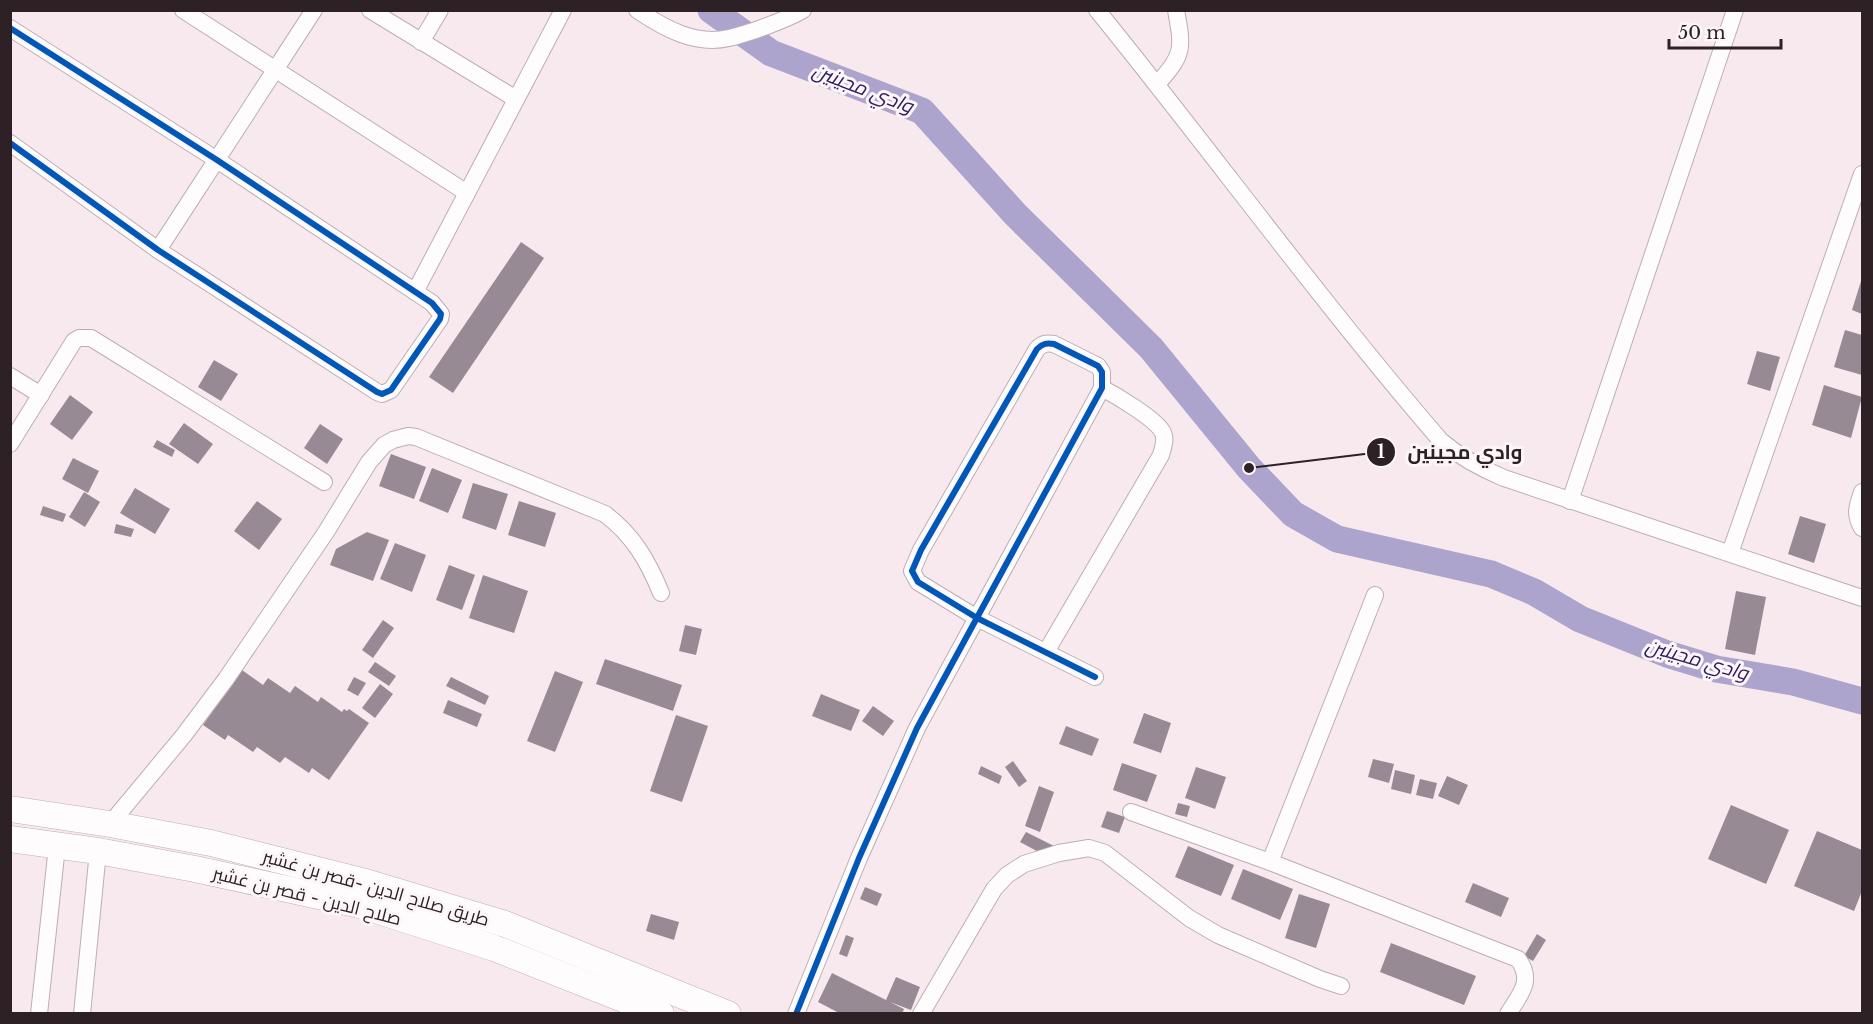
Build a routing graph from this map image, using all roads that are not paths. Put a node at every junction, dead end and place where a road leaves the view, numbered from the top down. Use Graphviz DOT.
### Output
graph roads {
  1 [pos="183,10"];
  2 [pos="314,10"];
  3 [pos="370,10"];
  4 [pos="440,10"];
  5 [pos="563,10"];
  6 [pos="637,10"];
  7 [pos="803,10"];
  8 [pos="1097,10"];
  9 [pos="1176,10"];
  10 [pos="1736,10"];
  11 [pos="10,28"];
  12 [pos="421,42"];
  13 [pos="275,70"];
  14 [pos="1158,83"];
  15 [pos="516,99"];
  16 [pos="10,143"];
  17 [pos="217,160"];
  18 [pos="1863,174"];
  19 [pos="467,193"];
  20 [pos="158,250"];
  21 [pos="415,292"];
  22 [pos="10,376"];
  23 [pos="1102,388"];
  24 [pos="41,394"];
  25 [pos="10,444"];
  26 [pos="324,482"];
  27 [pos="1863,492"];
  28 [pos="1570,501"];
  29 [pos="1863,528"];
  30 [pos="1730,554"];
  31 [pos="661,593"];
  32 [pos="1375,595"];
  33 [pos="1863,598"];
  34 [pos="977,618"];
  35 [pos="1046,652"];
  36 [pos="1095,676"];
  37 [pos="14,809"];
  38 [pos="1131,812"];
  39 [pos="110,824"];
  40 [pos="13,840"];
  41 [pos="57,846"];
  42 [pos="98,851"];
  43 [pos="1270,862"];
  44 [pos="1341,986"];
  45 [pos="39,1014"];
  46 [pos="82,1014"];
  47 [pos="661,1014"];
  48 [pos="728,1014"];
  49 [pos="796,1014"];
  50 [pos="921,1014"];
  51 [pos="1508,1014"];
  1 -- 13 [label="street"];
  2 -- 13 [label="street"];
  3 -- 12 [label="street"];
  4 -- 12 [label="street"];
  5 -- 15 [label="street"];
  6 -- 7 [label="street"];
  8 -- 14 [label="street"];
  9 -- 14 [label="street"];
  10 -- 28 [label="street"];
  11 -- 17 [label="street"];
  12 -- 15 [label="street"];
  13 -- 17 [label="street"];
  13 -- 19 [label="street"];
  14 -- 28 [label="street"];
  15 -- 19 [label="street"];
  16 -- 20 [label="street"];
  17 -- 20 [label="street"];
  17 -- 21 [label="street"];
  18 -- 30 [label="street"];
  19 -- 21 [label="street"];
  20 -- 21 [label="street"];
  22 -- 24 [label="street"];
  23 -- 34 [label="street"];
  23 -- 34 [label="street"];
  23 -- 35 [label="street"];
  24 -- 25 [label="street"];
  24 -- 26 [label="street"];
  27 -- 29 [label="street"];
  28 -- 30 [label="street"];
  30 -- 33 [label="street"];
  31 -- 39 [label="street"];
  32 -- 43 [label="street"];
  34 -- 35 [label="street"];
  34 -- 49 [label="street"];
  35 -- 36 [label="street"];
  37 -- 39 [label="highway, طريق صلاح الدين -قصر بن غشير"];
  37 -- 40 [label="highway"];
  38 -- 43 [label="street"];
  39 -- 48 [label="highway, طريق صلاح الدين -قصر بن غشير"];
  40 -- 41 [label="highway, صلاح الدين - قصر بن غشير"];
  41 -- 42 [label="highway, صلاح الدين - قصر بن غشير"];
  41 -- 45 [label="street"];
  42 -- 46 [label="street"];
  42 -- 47 [label="highway, صلاح الدين - قصر بن غشير"];
  43 -- 51 [label="street"];
  44 -- 50 [label="street"];
}
